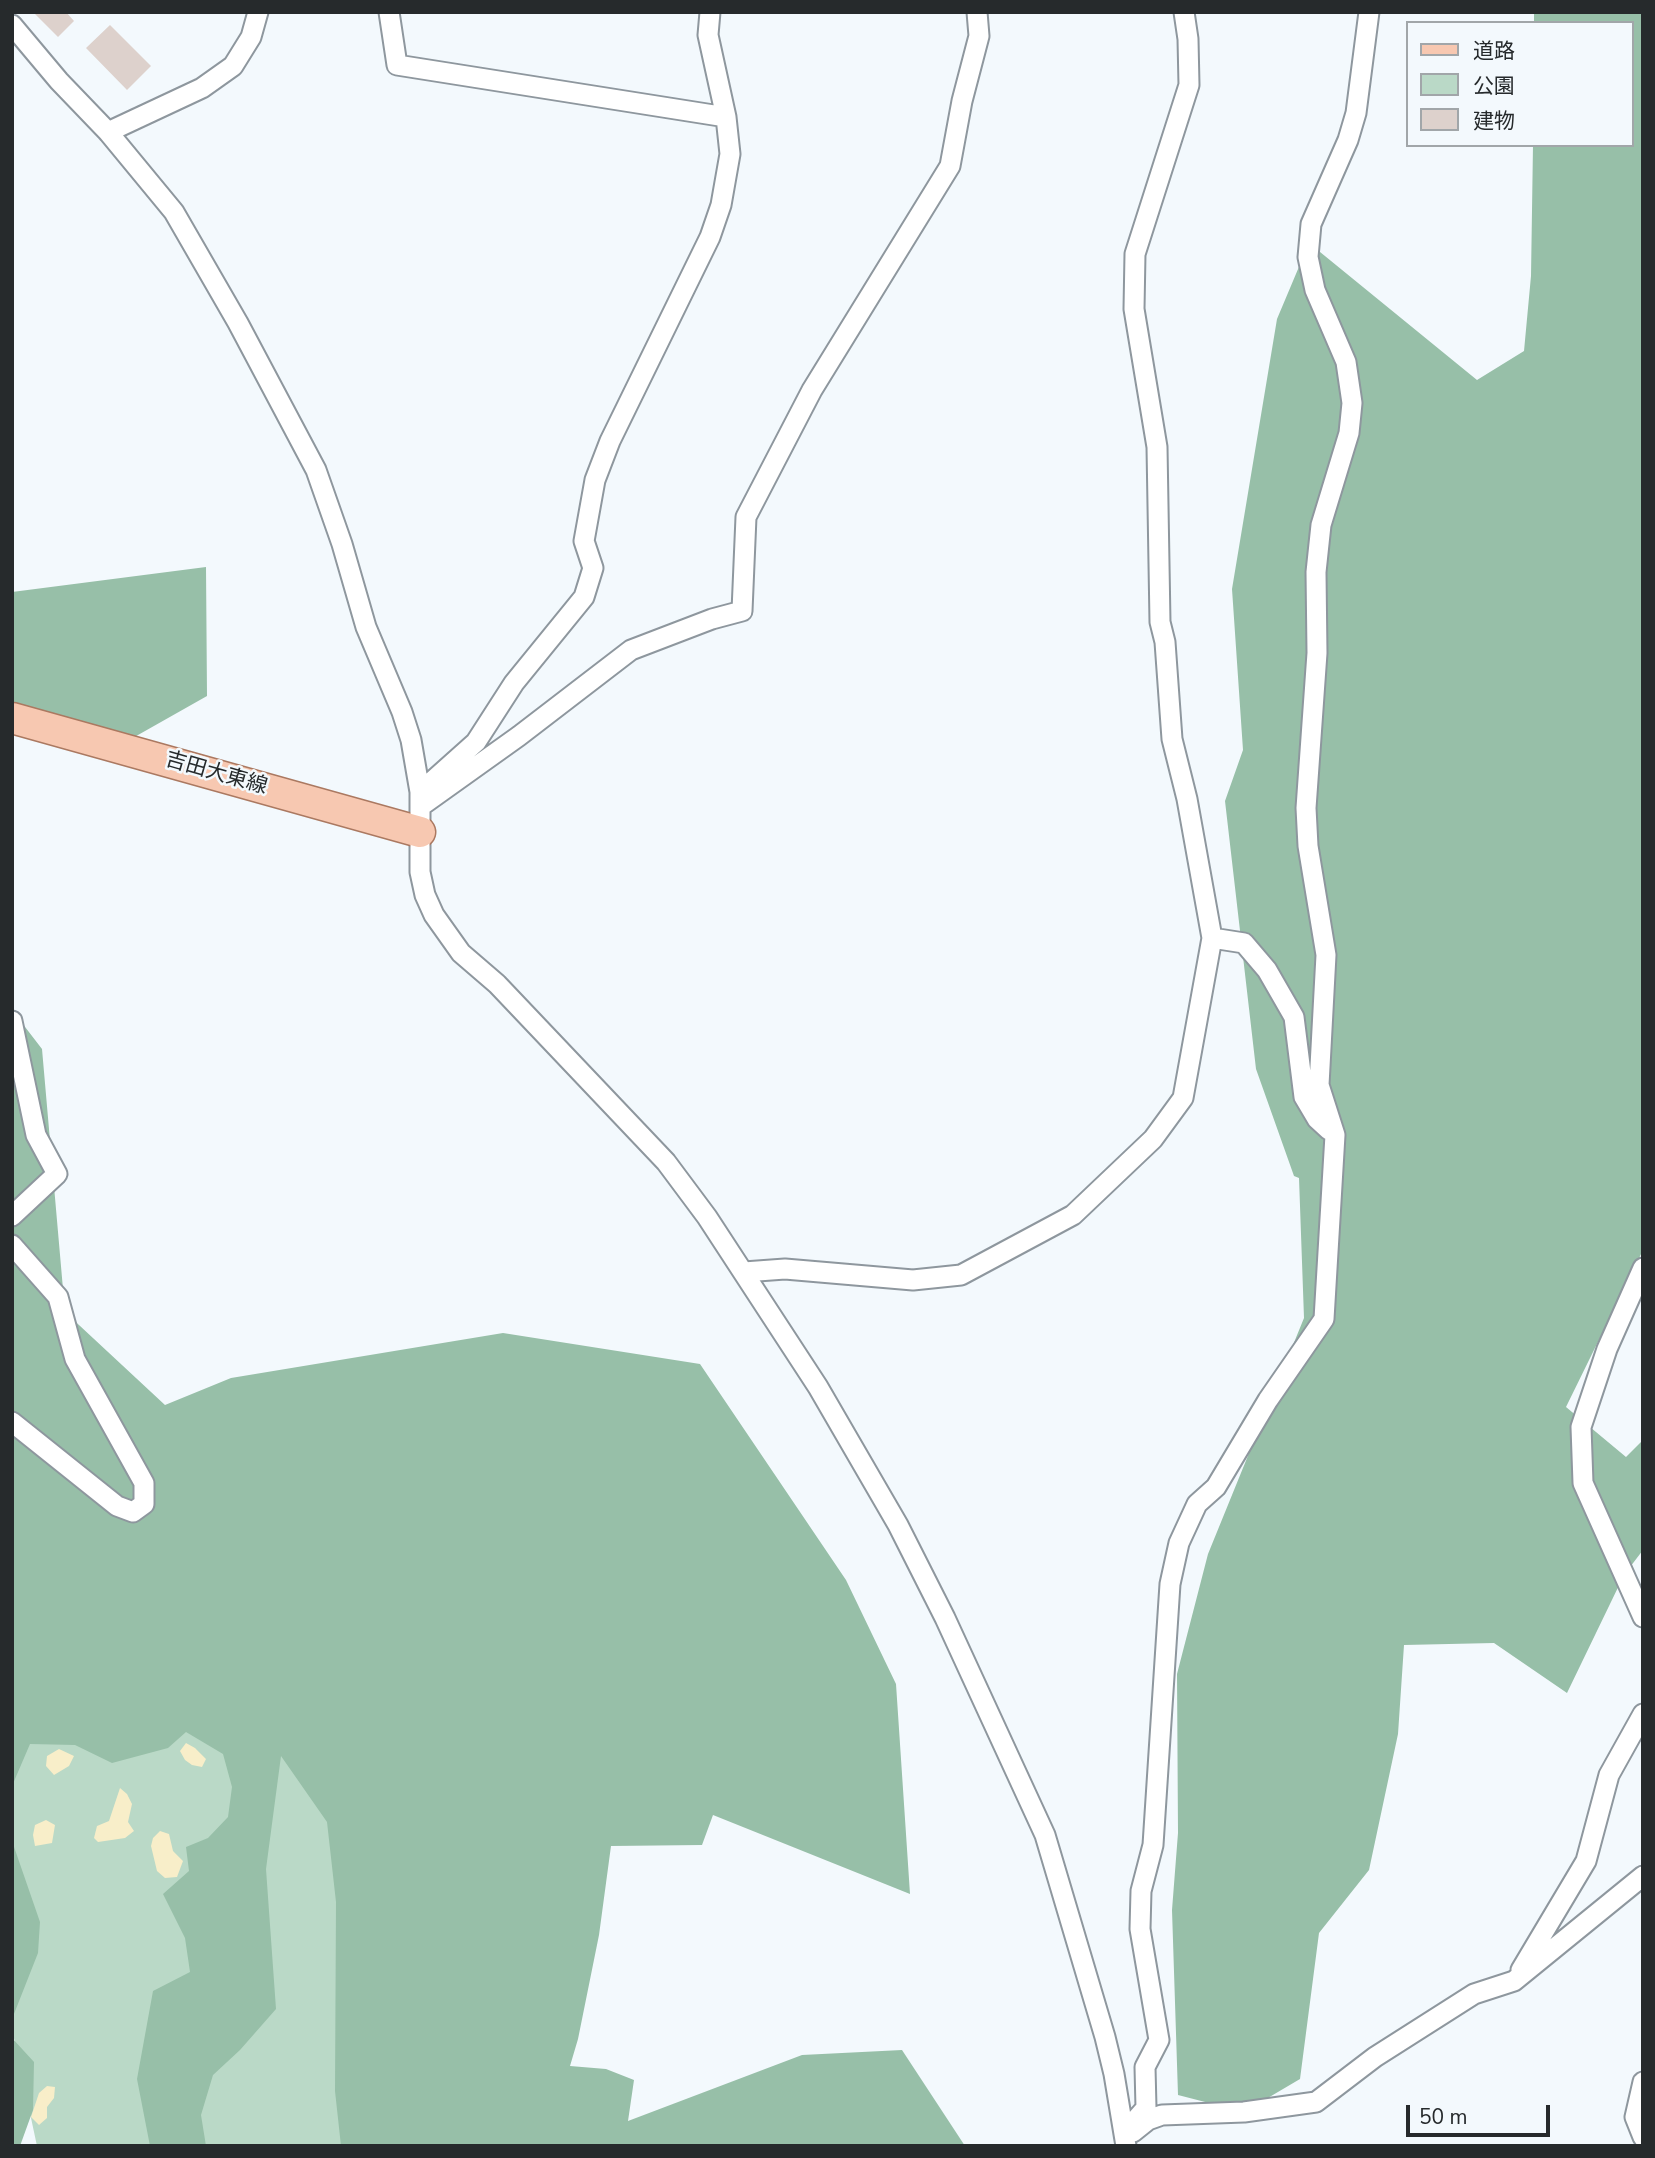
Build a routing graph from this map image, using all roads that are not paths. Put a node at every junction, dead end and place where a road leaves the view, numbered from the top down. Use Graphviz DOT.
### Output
graph roads {
  1 [pos="258,12"];
  2 [pos="389,12"];
  3 [pos="710,12"];
  4 [pos="977,12"];
  5 [pos="1184,12"];
  6 [pos="1369,12"];
  7 [pos="12,25"];
  8 [pos="726,117"];
  9 [pos="108,132"];
  10 [pos="12,718"];
  11 [pos="420,810"];
  12 [pos="1212,938"];
  13 [pos="12,1021"];
  14 [pos="1335,1135"];
  15 [pos="12,1216"];
  16 [pos="12,1245"];
  17 [pos="1643,1268"];
  18 [pos="744,1272"];
  19 [pos="12,1422"];
  20 [pos="1643,1617"];
  21 [pos="1643,1714"];
  22 [pos="1643,1876"];
  23 [pos="1514,1981"];
  24 [pos="1643,2082"];
  25 [pos="1643,2137"];
  26 [pos="1126,2143"];
  1 -- 9 [label="street"];
  2 -- 8 [label="street"];
  3 -- 8 [label="street"];
  4 -- 11 [label="street"];
  5 -- 12 [label="street"];
  6 -- 14 [label="street"];
  7 -- 9 [label="street"];
  8 -- 11 [label="street"];
  9 -- 11 [label="street"];
  10 -- 11 [label="main road, 吉田大東線"];
  11 -- 18 [label="street"];
  12 -- 14 [label="street"];
  12 -- 18 [label="street"];
  13 -- 15 [label="street"];
  14 -- 26 [label="street"];
  16 -- 19 [label="street"];
  17 -- 20 [label="street"];
  18 -- 26 [label="street"];
  21 -- 23 [label="street"];
  22 -- 23 [label="street"];
  23 -- 26 [label="street"];
  24 -- 25 [label="street"];
}
